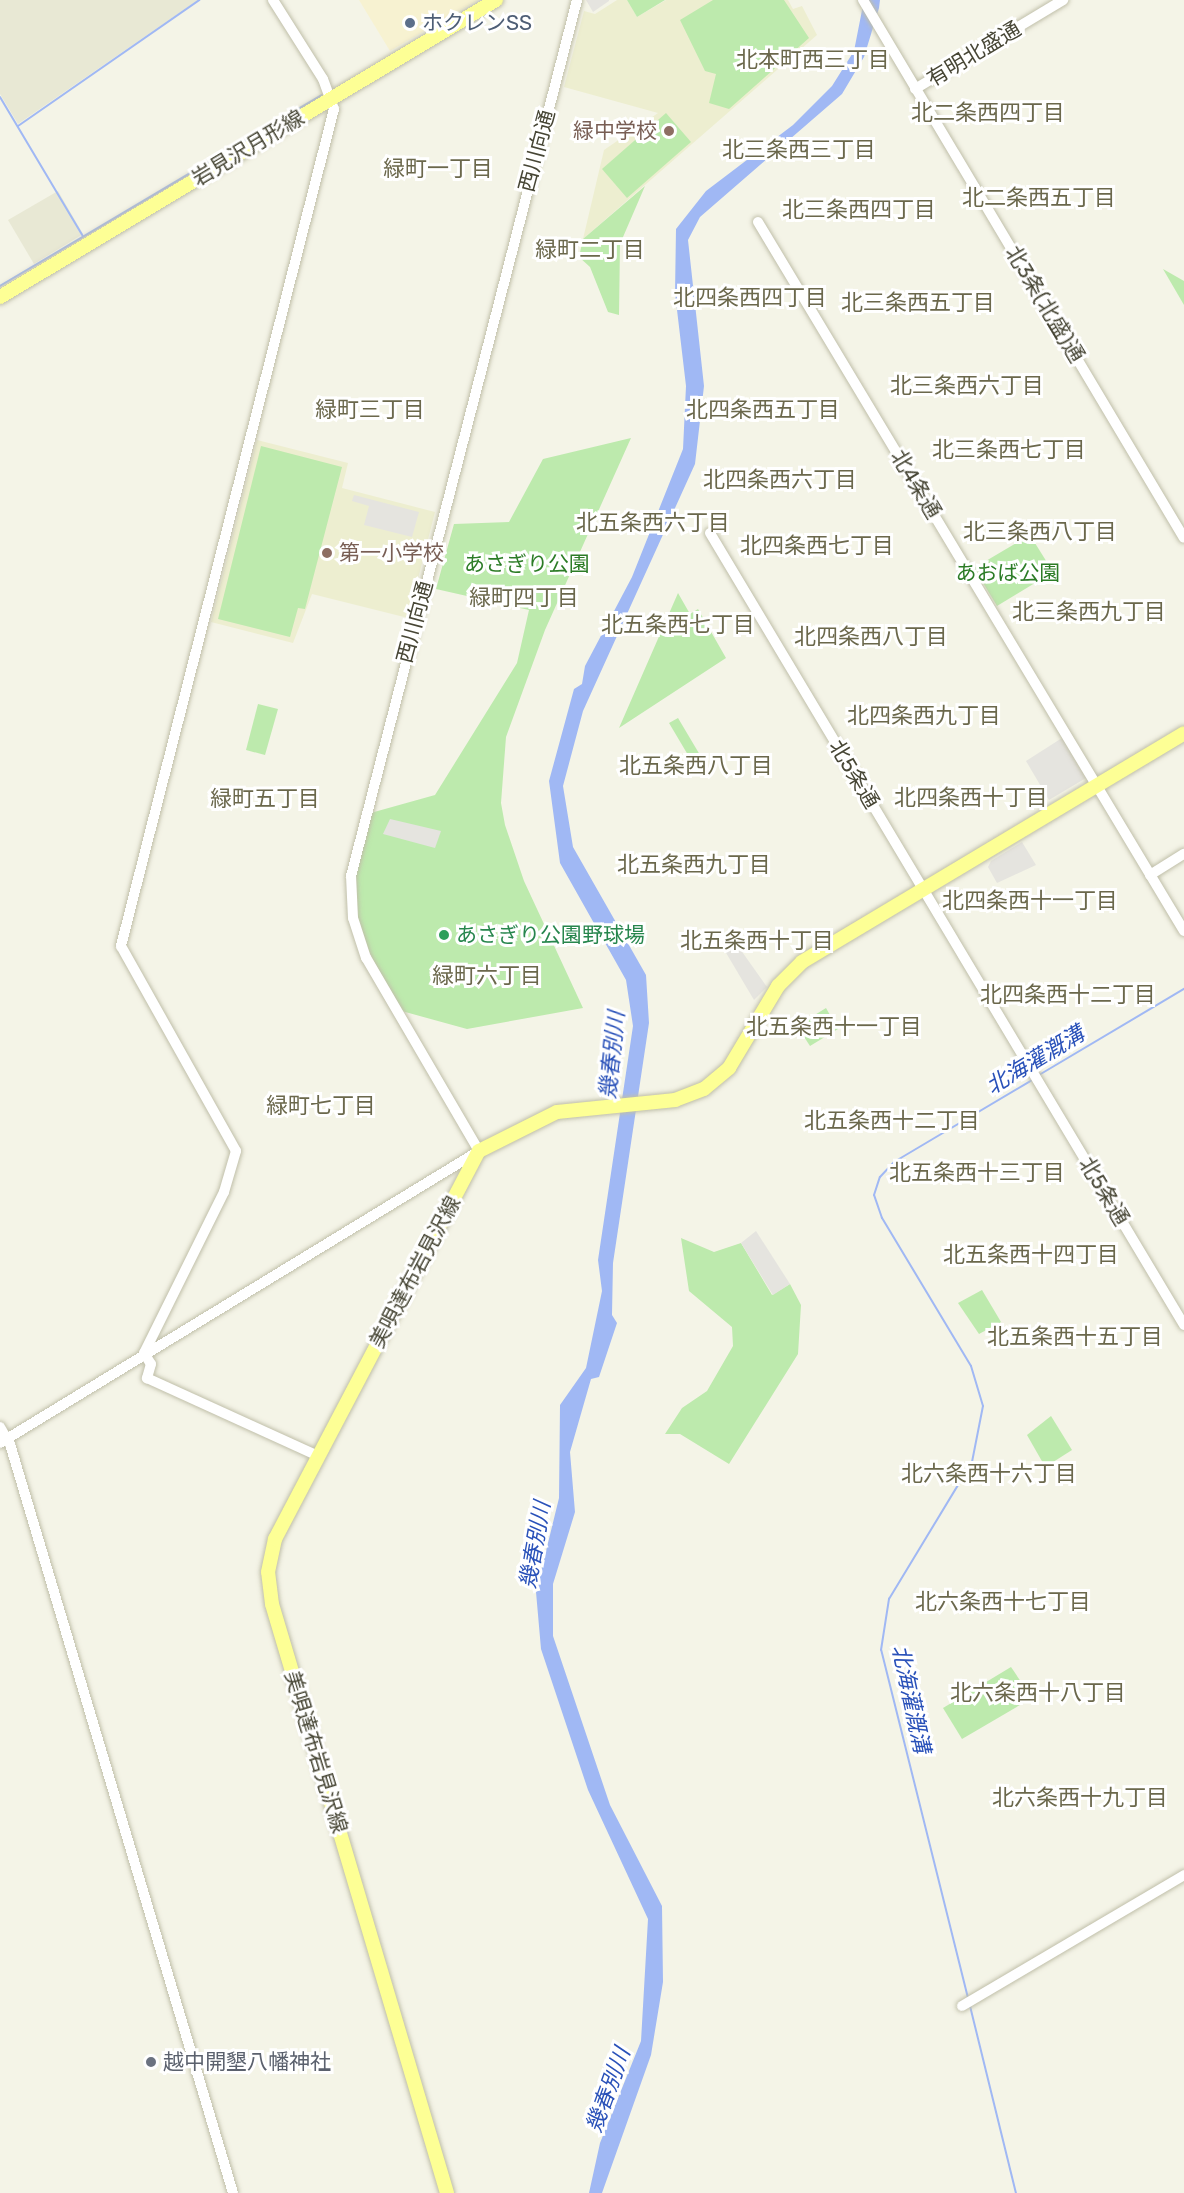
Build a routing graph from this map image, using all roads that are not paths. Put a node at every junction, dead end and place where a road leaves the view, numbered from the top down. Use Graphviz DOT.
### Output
graph roads {
  1 [pos="273,0"];
  2 [pos="496,0"];
  3 [pos="577,0"];
  4 [pos="863,0"];
  5 [pos="1063,0"];
  6 [pos="915,89"];
  7 [pos="333,97"];
  8 [pos="758,222"];
  9 [pos="0,297"];
  10 [pos="710,533"];
  11 [pos="1184,538"];
  12 [pos="1184,733"];
  13 [pos="1096,786"];
  14 [pos="1184,854"];
  15 [pos="1150,875"];
  16 [pos="922,888"];
  17 [pos="1184,931"];
  18 [pos="479,1151"];
  19 [pos="1184,1325"];
  20 [pos="144,1353"];
  21 [pos="0,1427"];
  22 [pos="3,1441"];
  23 [pos="318,1456"];
  24 [pos="1184,1875"];
  25 [pos="962,2007"];
  26 [pos="232,2193"];
  27 [pos="447,2193"];
  1 -- 7 [label="street"];
  2 -- 7 [label="main road, 岩見沢月形線"];
  3 -- 18 [label="street, 西川向通"];
  4 -- 6 [label="street, 北3条(北盛)通"];
  5 -- 6 [label="street, 有明北盛通"];
  6 -- 11 [label="street, 北3条(北盛)通"];
  7 -- 9 [label="main road, 岩見沢月形線"];
  7 -- 20 [label="street"];
  8 -- 13 [label="street, 北4条通"];
  10 -- 16 [label="street, 北5条通"];
  12 -- 13 [label="main road"];
  13 -- 15 [label="street, 北4条通"];
  13 -- 16 [label="main road"];
  14 -- 15 [label="street"];
  15 -- 17 [label="street, 北4条通"];
  16 -- 18 [label="main road"];
  16 -- 19 [label="street, 北5条通"];
  18 -- 20 [label="street"];
  18 -- 23 [label="main road, 美唄達布岩見沢線"];
  20 -- 22 [label="street"];
  20 -- 23 [label="street"];
  21 -- 22 [label="street"];
  22 -- 26 [label="street"];
  23 -- 27 [label="main road, 美唄達布岩見沢線"];
  24 -- 25 [label="street"];
}
